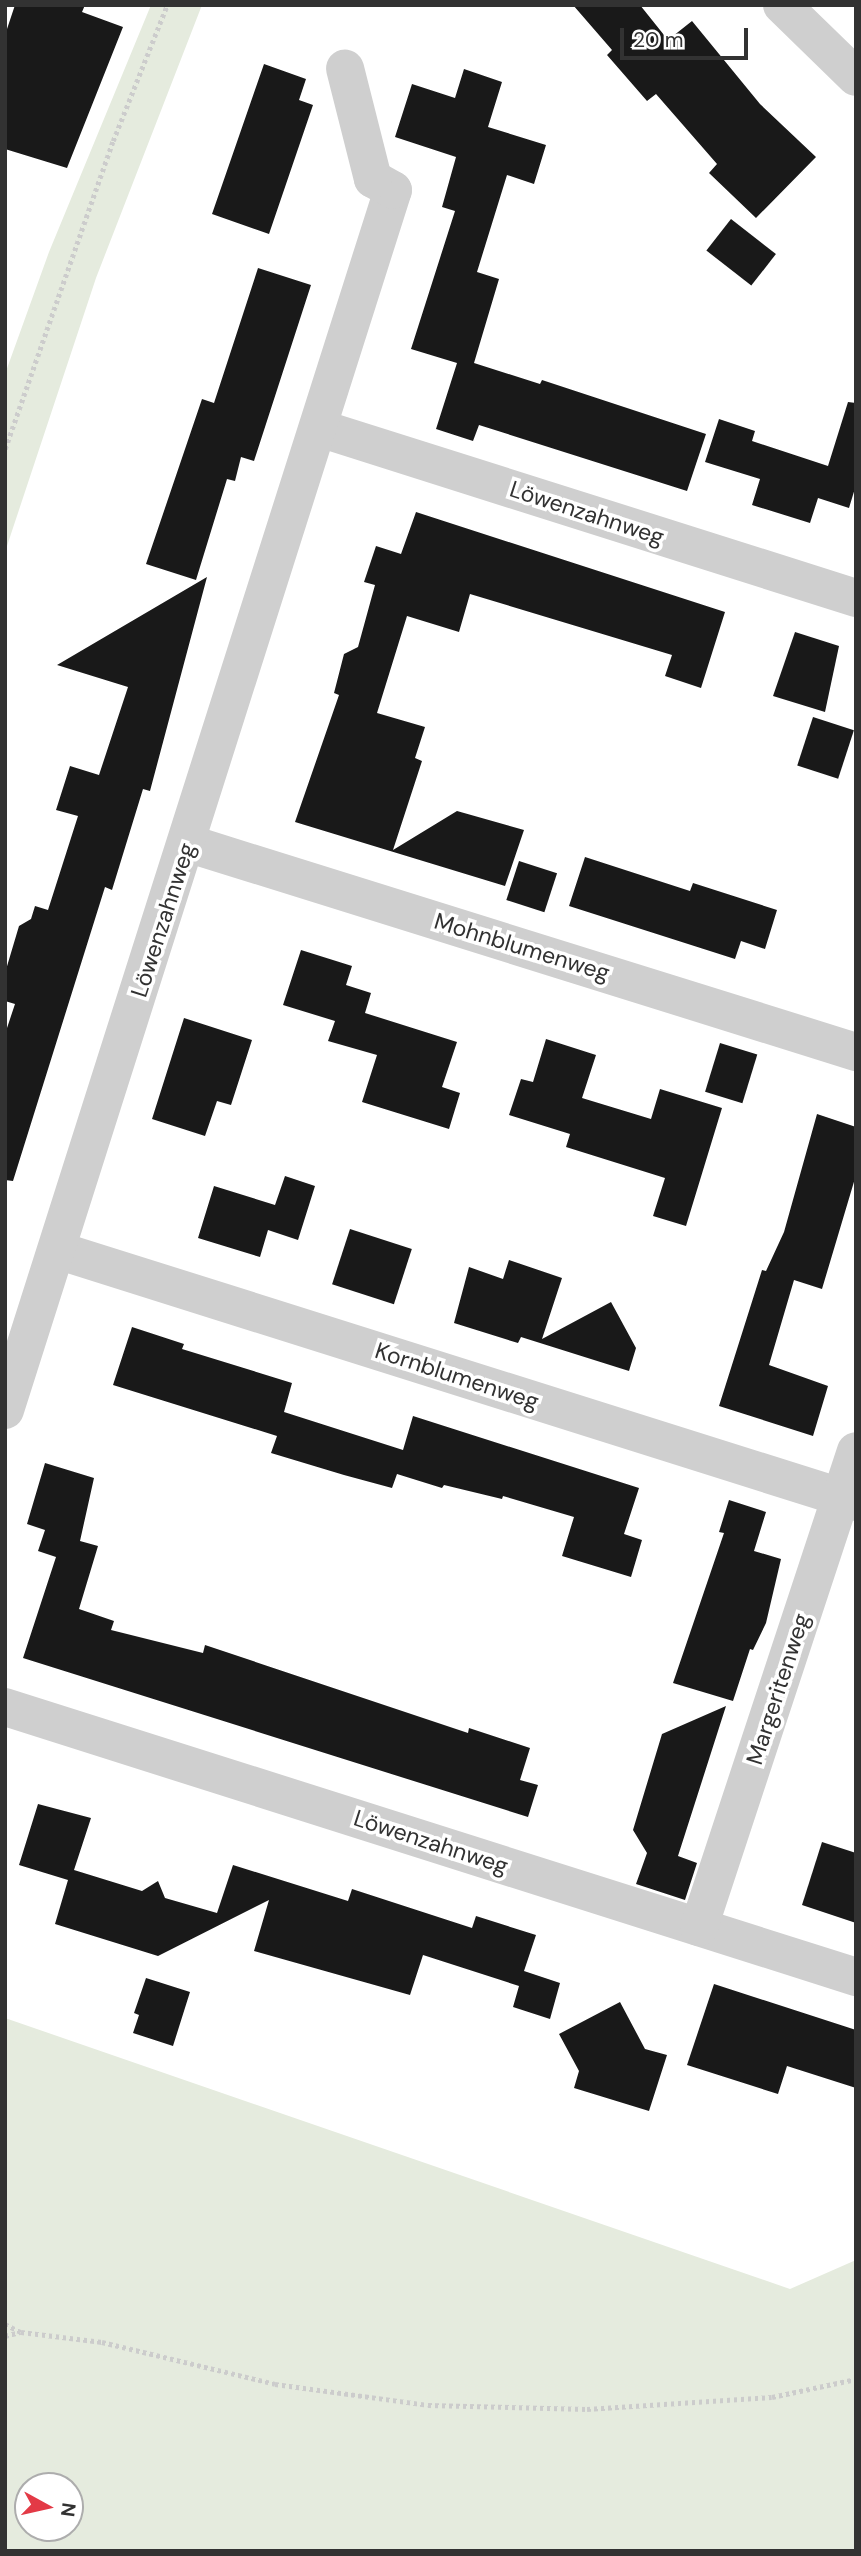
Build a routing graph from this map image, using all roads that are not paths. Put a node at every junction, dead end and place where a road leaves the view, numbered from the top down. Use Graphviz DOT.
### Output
graph roads {
  1 [pos="782,5"];
  2 [pos="345,68"];
  3 [pos="856,77"];
  4 [pos="319,428"];
  5 [pos="856,598"];
  6 [pos="187,843"];
  7 [pos="856,1052"];
  8 [pos="57,1250"];
  9 [pos="5,1410"];
  10 [pos="856,1451"];
  11 [pos="848,1500"];
  12 [pos="5,1707"];
  13 [pos="699,1927"];
  14 [pos="856,1977"];
  1 -- 3 [label="street"];
  2 -- 4 [label="street, Löwenzahnweg"];
  4 -- 5 [label="street, Löwenzahnweg"];
  4 -- 6 [label="street, Löwenzahnweg"];
  6 -- 7 [label="street, Mohnblumenweg"];
  6 -- 8 [label="street, Löwenzahnweg"];
  8 -- 9 [label="street, Löwenzahnweg"];
  8 -- 11 [label="street, Kornblumenweg"];
  10 -- 11 [label="street, Margeritenweg"];
  11 -- 13 [label="street, Margeritenweg"];
  12 -- 13 [label="street, Löwenzahnweg"];
  13 -- 14 [label="street, Löwenzahnweg"];
}
